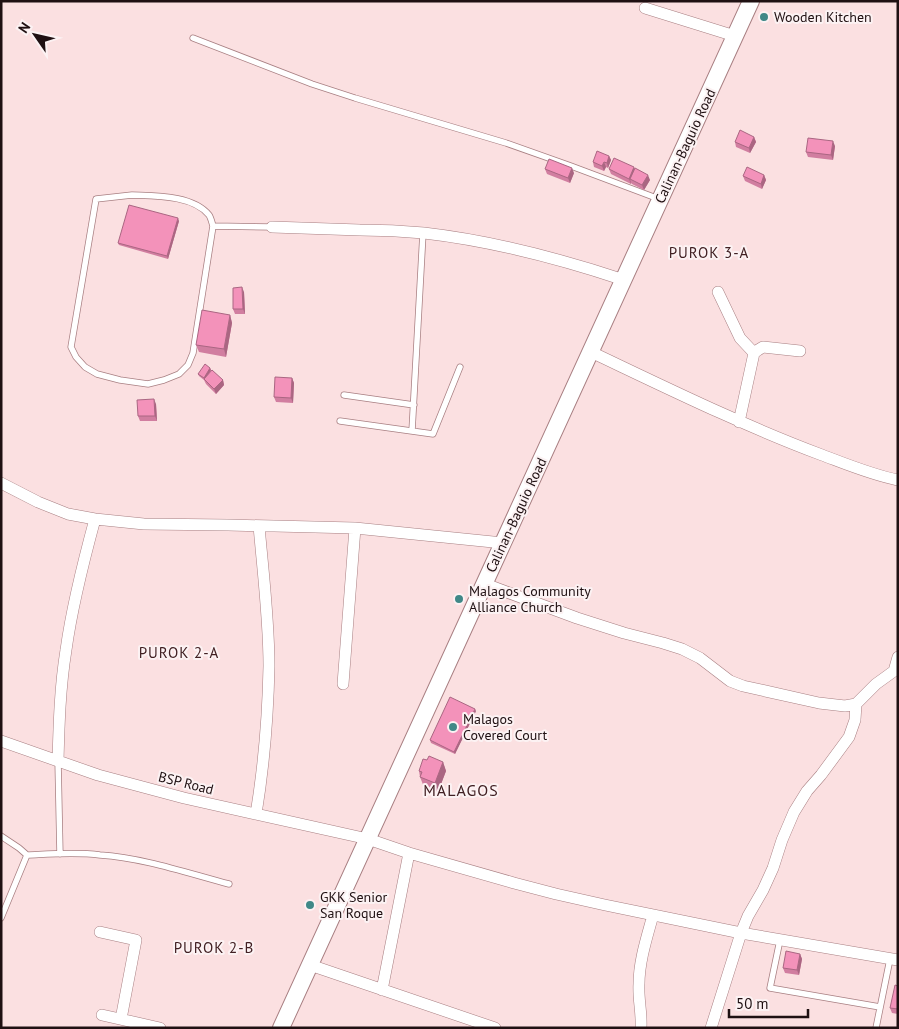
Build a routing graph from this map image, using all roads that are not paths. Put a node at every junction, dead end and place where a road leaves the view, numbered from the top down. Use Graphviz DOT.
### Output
graph roads {
  1 [pos="751,1"];
  2 [pos="646,8"];
  3 [pos="735,36"];
  4 [pos="193,38"];
  5 [pos="660,200"];
  6 [pos="213,226"];
  7 [pos="272,227"];
  8 [pos="423,233"];
  9 [pos="624,280"];
  10 [pos="718,292"];
  11 [pos="591,352"];
  12 [pos="800,352"];
  13 [pos="754,353"];
  14 [pos="460,367"];
  15 [pos="344,395"];
  16 [pos="414,405"];
  17 [pos="340,421"];
  18 [pos="739,422"];
  19 [pos="412,431"];
  20 [pos="898,480"];
  21 [pos="1,483"];
  22 [pos="95,519"];
  23 [pos="259,526"];
  24 [pos="354,528"];
  25 [pos="503,543"];
  26 [pos="485,584"];
  27 [pos="898,657"];
  28 [pos="896,671"];
  29 [pos="343,684"];
  30 [pos="856,704"];
  31 [pos="1,740"];
  32 [pos="58,762"];
  33 [pos="256,814"];
  34 [pos="1,836"];
  35 [pos="368,839"];
  36 [pos="409,853"];
  37 [pos="60,854"];
  38 [pos="27,855"];
  39 [pos="229,884"];
  40 [pos="653,915"];
  41 [pos="1,918"];
  42 [pos="100,932"];
  43 [pos="741,933"];
  44 [pos="780,940"];
  45 [pos="894,960"];
  46 [pos="310,965"];
  47 [pos="382,990"];
  48 [pos="880,1006"];
  49 [pos="102,1015"];
  50 [pos="121,1019"];
  51 [pos="160,1028"];
  52 [pos="282,1028"];
  53 [pos="495,1028"];
  54 [pos="640,1028"];
  55 [pos="711,1028"];
  56 [pos="876,1028"];
  1 -- 3 [label="main road, Calinan-Baguio Road"];
  2 -- 3 [label="street"];
  3 -- 5 [label="main road, Calinan-Baguio Road"];
  4 -- 5 [label="lane"];
  5 -- 9 [label="main road, Calinan-Baguio Road"];
  6 -- 6 [label="lane"];
  6 -- 7 [label="lane"];
  7 -- 8 [label="street"];
  8 -- 9 [label="street"];
  8 -- 16 [label="lane"];
  9 -- 11 [label="main road, Calinan-Baguio Road"];
  10 -- 13 [label="street"];
  11 -- 18 [label="street"];
  11 -- 25 [label="main road, Calinan-Baguio Road"];
  12 -- 13 [label="street"];
  13 -- 18 [label="street"];
  14 -- 19 [label="lane"];
  15 -- 16 [label="lane"];
  16 -- 19 [label="lane"];
  17 -- 19 [label="lane"];
  18 -- 20 [label="street"];
  21 -- 22 [label="street"];
  22 -- 23 [label="street"];
  22 -- 32 [label="street"];
  23 -- 24 [label="street"];
  23 -- 33 [label="street"];
  24 -- 25 [label="street"];
  24 -- 29 [label="street"];
  25 -- 26 [label="main road, Calinan-Baguio Road"];
  26 -- 30 [label="street"];
  26 -- 35 [label="main road, Calinan-Baguio Road"];
  27 -- 28 [label="street"];
  28 -- 30 [label="street"];
  30 -- 43 [label="street"];
  31 -- 32 [label="street, BSP Road"];
  32 -- 33 [label="street, BSP Road"];
  32 -- 37 [label="lane"];
  33 -- 35 [label="street, BSP Road"];
  34 -- 38 [label="lane"];
  35 -- 36 [label="street, BSP Road"];
  35 -- 46 [label="main road, Calinan-Baguio Road"];
  36 -- 40 [label="street, BSP Road"];
  36 -- 47 [label="street"];
  37 -- 38 [label="lane"];
  37 -- 39 [label="lane"];
  38 -- 41 [label="lane"];
  40 -- 43 [label="street, BSP Road"];
  40 -- 54 [label="street"];
  42 -- 50 [label="street"];
  43 -- 44 [label="street, BSP Road"];
  43 -- 55 [label="street"];
  44 -- 45 [label="street, BSP Road"];
  44 -- 48 [label="lane"];
  45 -- 48 [label="lane"];
  46 -- 47 [label="street"];
  46 -- 52 [label="main road, Calinan-Baguio Road"];
  47 -- 53 [label="street"];
  48 -- 56 [label="lane"];
  49 -- 50 [label="street"];
  50 -- 51 [label="street"];
}
